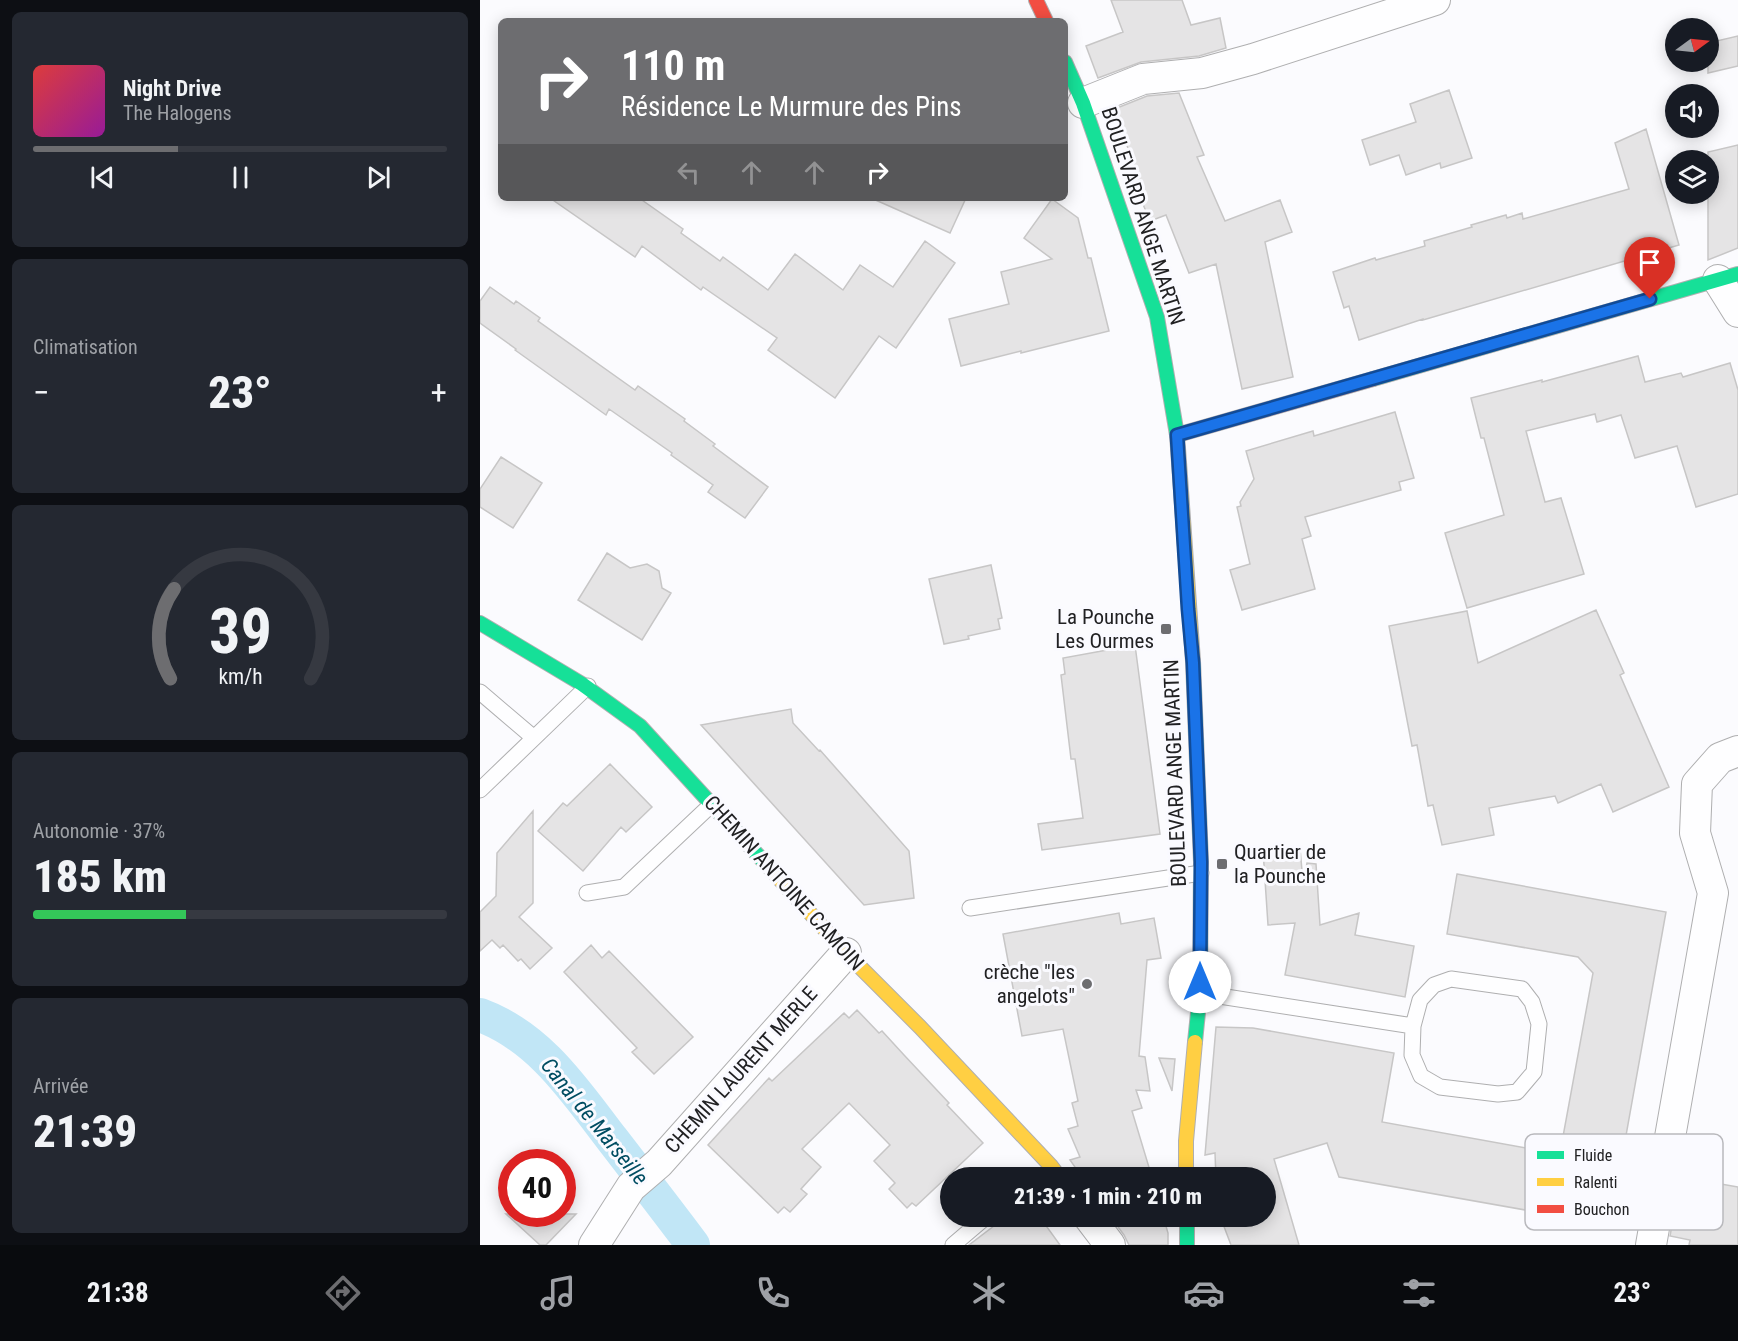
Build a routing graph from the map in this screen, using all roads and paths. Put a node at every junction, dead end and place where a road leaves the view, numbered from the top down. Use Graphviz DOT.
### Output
graph roads {
  1 [pos="1036,0"];
  2 [pos="1435,0"];
  3 [pos="1045,18"];
  4 [pos="1068,69"];
  5 [pos="1083,103"];
  6 [pos="1728,277"];
  7 [pos="1738,312"];
  8 [pos="1177,435"];
  9 [pos="480,623"];
  10 [pos="588,686"];
  11 [pos="480,692"];
  12 [pos="534,738"];
  13 [pos="1738,751"];
  14 [pos="480,790"];
  15 [pos="712,804"];
  16 [pos="1201,873"];
  17 [pos="586,893"];
  18 [pos="970,908"];
  19 [pos="846,953"];
  20 [pos="1200,993"];
  21 [pos="1413,1026"];
  22 [pos="1671,1134"];
  23 [pos="1050,1167"];
  24 [pos="1186,1167"];
  25 [pos="974,1227"];
  26 [pos="1096,1227"];
  27 [pos="1187,1227"];
  28 [pos="1654,1230"];
  29 [pos="594,1245"];
  30 [pos="953,1245"];
  31 [pos="1110,1245"];
  32 [pos="1187,1245"];
  33 [pos="1651,1245"];
  1 -- 3 [label="street"];
  2 -- 5 [label="street"];
  4 -- 5 [label="street, BOULEVARD ANGE MARTIN"];
  5 -- 8 [label="street, BOULEVARD ANGE MARTIN"];
  6 -- 7 [label="street"];
  6 -- 8 [label="street"];
  8 -- 16 [label="street, BOULEVARD ANGE MARTIN"];
  9 -- 10 [label="street, CHEMIN ANTOINE CAMOIN"];
  10 -- 12 [label="lane"];
  10 -- 15 [label="street, CHEMIN ANTOINE CAMOIN"];
  11 -- 12 [label="lane"];
  12 -- 14 [label="lane"];
  13 -- 22 [label="street"];
  15 -- 17 [label="lane"];
  15 -- 19 [label="street, CHEMIN ANTOINE CAMOIN"];
  16 -- 18 [label="lane"];
  16 -- 20 [label="street, BOULEVARD ANGE MARTIN"];
  19 -- 23 [label="street, CHEMIN ANTOINE CAMOIN"];
  19 -- 29 [label="street, CHEMIN LAURENT MERLE"];
  20 -- 21 [label="lane"];
  20 -- 24 [label="street, BOULEVARD ANGE MARTIN"];
  21 -- 21 [label="lane"];
  25 -- 30 [label="lane"];
  26 -- 31 [label="street"];
  27 -- 32 [label="street"];
  28 -- 33 [label="street"];
}
